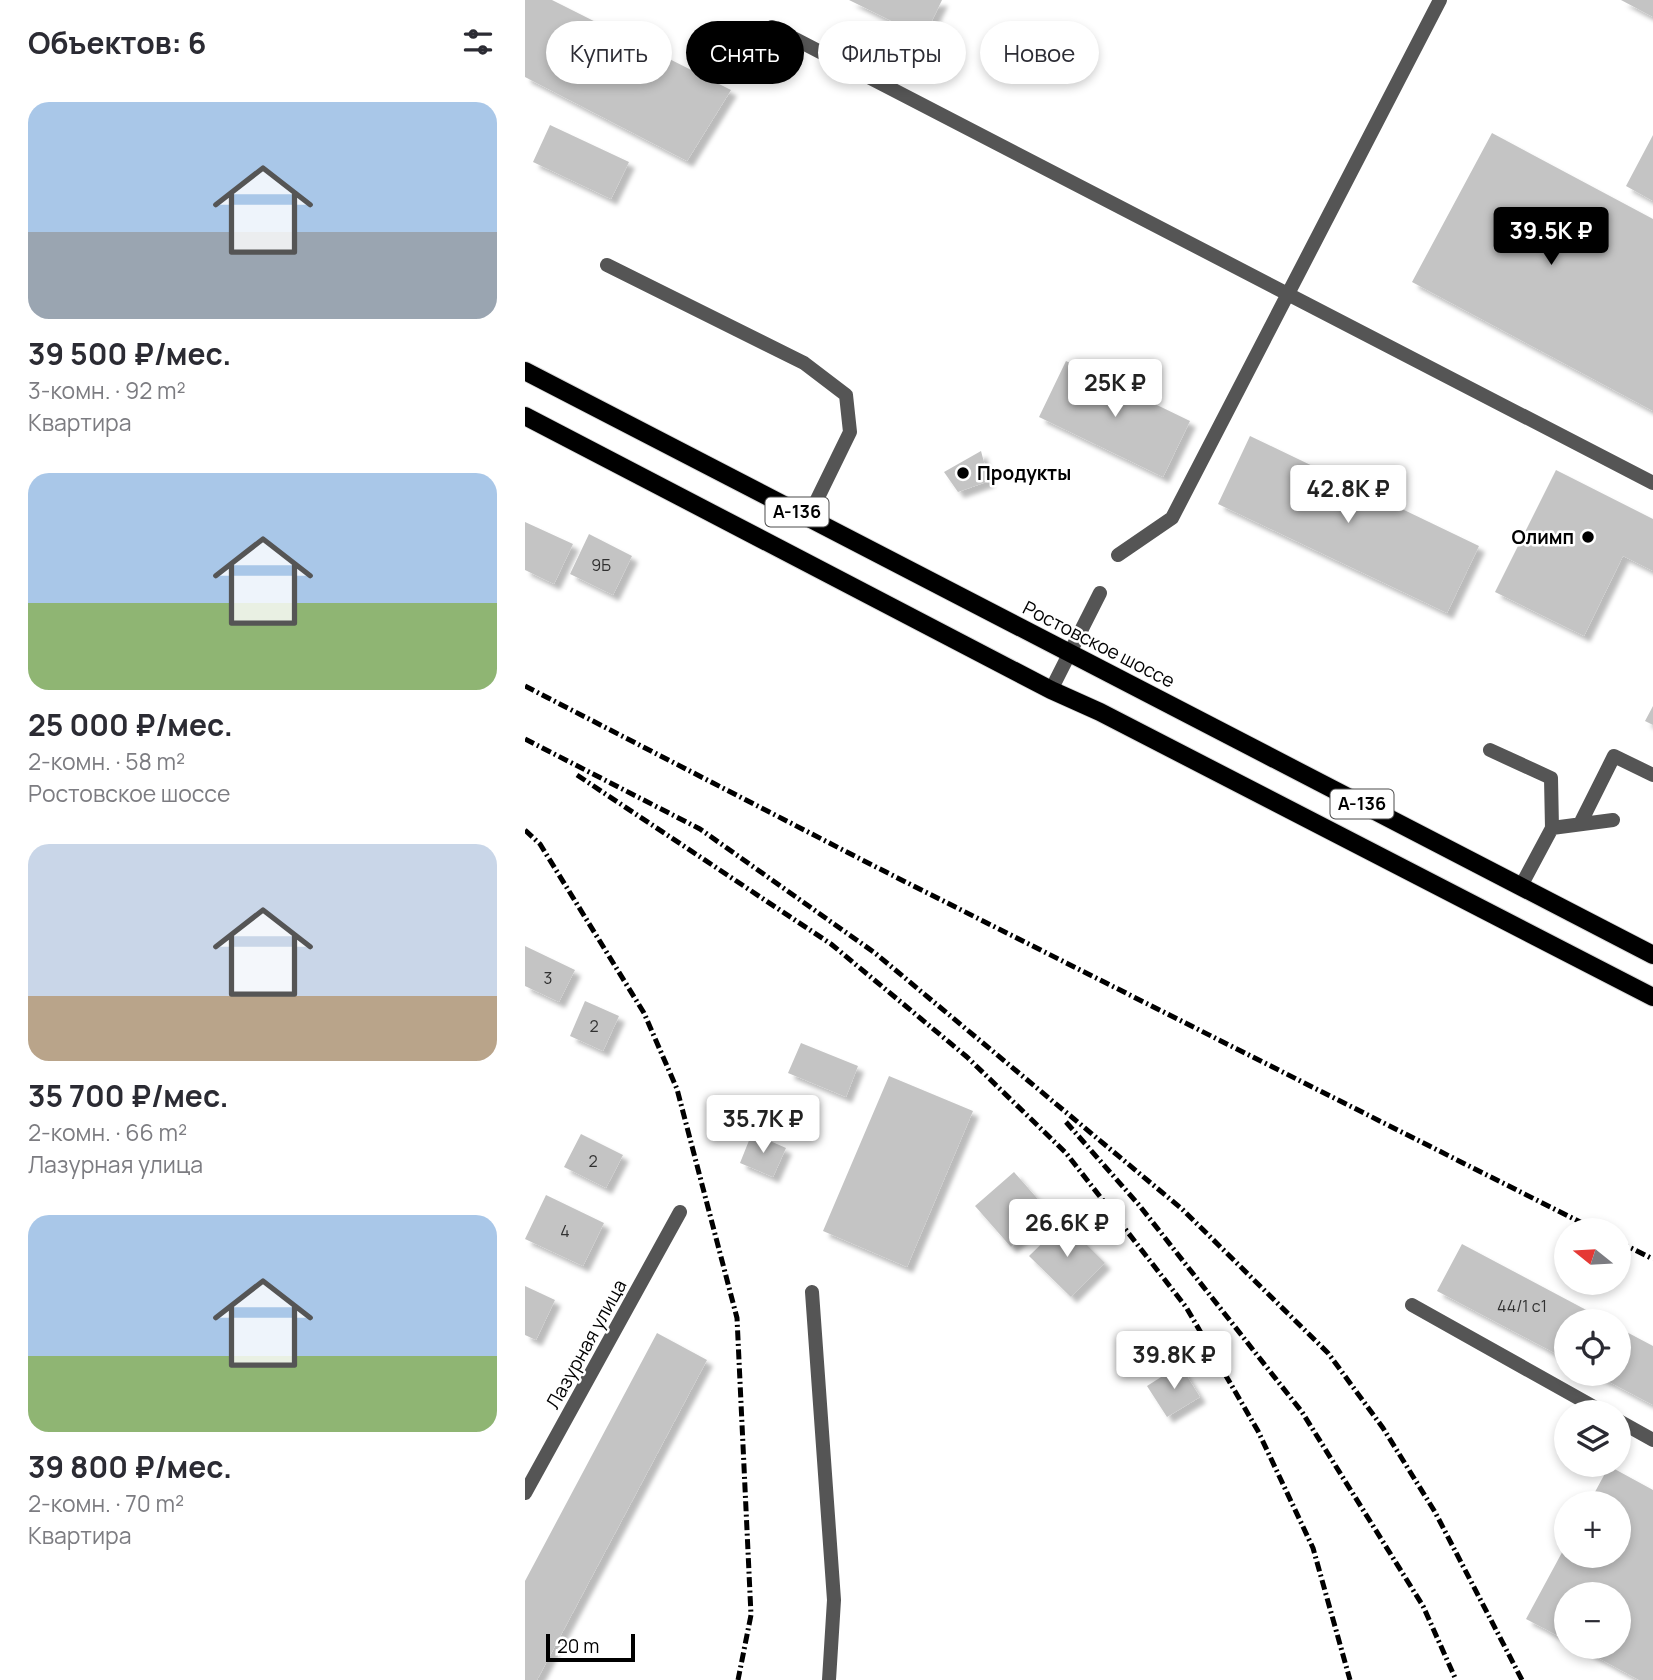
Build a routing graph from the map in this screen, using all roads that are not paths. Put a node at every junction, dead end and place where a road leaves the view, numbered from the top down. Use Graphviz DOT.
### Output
graph roads {
  1 [pos="1440,0"];
  2 [pos="804,43"];
  3 [pos="607,265"];
  4 [pos="1289,293"];
  5 [pos="525,371"];
  6 [pos="525,416"];
  7 [pos="1653,483"];
  8 [pos="808,518"];
  9 [pos="1118,555"];
  10 [pos="1100,593"];
  11 [pos="1070,654"];
  12 [pos="1051,690"];
  13 [pos="1490,750"];
  14 [pos="1653,775"];
  15 [pos="1613,820"];
  16 [pos="1580,824"];
  17 [pos="1552,828"];
  18 [pos="1521,887"];
  19 [pos="1653,955"];
  20 [pos="1653,997"];
  21 [pos="680,1212"];
  22 [pos="812,1292"];
  23 [pos="1412,1305"];
  24 [pos="1582,1400"];
  25 [pos="1631,1428"];
  26 [pos="1653,1440"];
  27 [pos="525,1493"];
  28 [pos="829,1680"];
  1 -- 4 [label="street"];
  2 -- 4 [label="street"];
  3 -- 8 [label="street"];
  4 -- 7 [label="street"];
  4 -- 9 [label="street"];
  5 -- 8 [label="main road, Ростовское шоссе / А-136"];
  6 -- 12 [label="main road, А-136"];
  8 -- 11 [label="main road, Ростовское шоссе / А-136"];
  10 -- 11 [label="street"];
  11 -- 12 [label="street"];
  11 -- 18 [label="main road, Ростовское шоссе / А-136"];
  12 -- 20 [label="main road, А-136"];
  13 -- 17 [label="street"];
  14 -- 16 [label="street"];
  15 -- 16 [label="street"];
  16 -- 17 [label="street"];
  17 -- 18 [label="street"];
  18 -- 19 [label="main road, Ростовское шоссе / А-136"];
  21 -- 27 [label="street, Лазурная улица"];
  22 -- 28 [label="street"];
  23 -- 24 [label="street"];
  25 -- 26 [label="street"];
}
